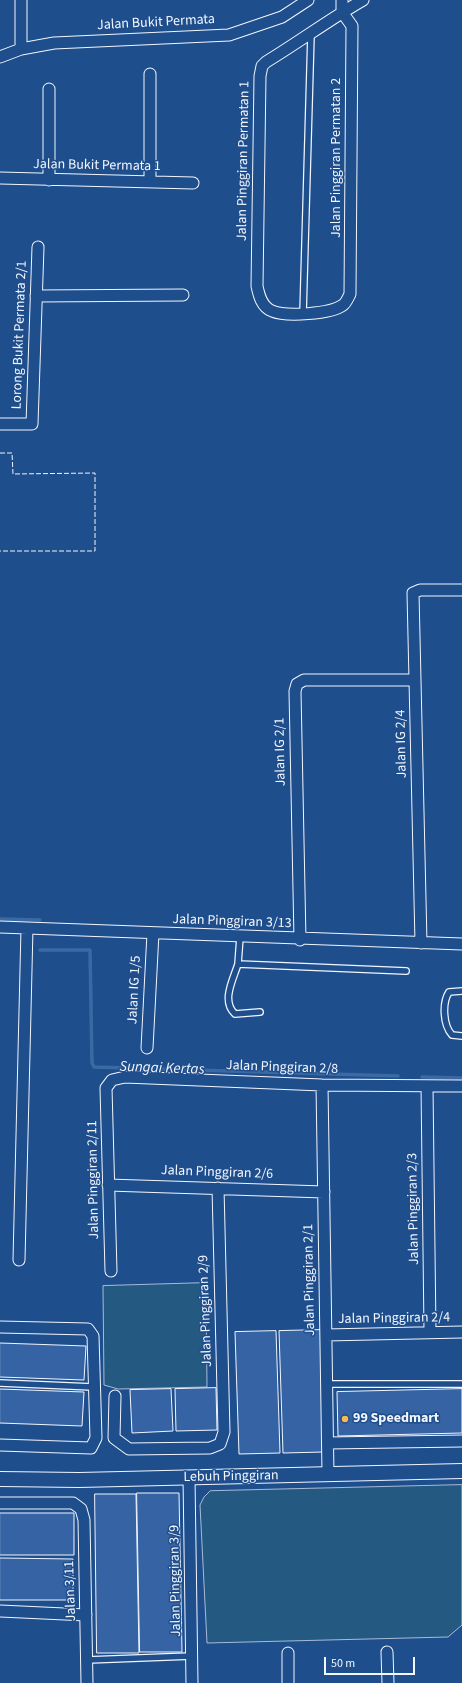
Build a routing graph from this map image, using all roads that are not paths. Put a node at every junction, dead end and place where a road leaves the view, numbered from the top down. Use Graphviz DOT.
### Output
graph roads {
  1 [pos="21,0"];
  2 [pos="308,0"];
  3 [pos="342,0"];
  4 [pos="363,0"];
  5 [pos="342,12"];
  6 [pos="311,34"];
  7 [pos="21,49"];
  8 [pos="0,58"];
  9 [pos="150,74"];
  10 [pos="49,89"];
  11 [pos="0,178"];
  12 [pos="49,180"];
  13 [pos="150,182"];
  14 [pos="193,183"];
  15 [pos="38,246"];
  16 [pos="183,295"];
  17 [pos="36,296"];
  18 [pos="303,314"];
  19 [pos="0,424"];
  20 [pos="462,590"];
  21 [pos="415,680"];
  22 [pos="0,927"];
  23 [pos="27,928"];
  24 [pos="153,933"];
  25 [pos="240,937"];
  26 [pos="300,940"];
  27 [pos="421,943"];
  28 [pos="462,944"];
  29 [pos="238,964"];
  30 [pos="406,972"];
  31 [pos="462,991"];
  32 [pos="260,1012"];
  33 [pos="462,1036"];
  34 [pos="147,1048"];
  35 [pos="322,1085"];
  36 [pos="427,1086"];
  37 [pos="462,1086"];
  38 [pos="106,1088"];
  39 [pos="108,1185"];
  40 [pos="218,1188"];
  41 [pos="324,1192"];
  42 [pos="19,1260"];
  43 [pos="111,1271"];
  44 [pos="0,1327"];
  45 [pos="430,1332"];
  46 [pos="462,1332"];
  47 [pos="326,1335"];
  48 [pos="0,1383"];
  49 [pos="327,1384"];
  50 [pos="462,1384"];
  51 [pos="93,1387"];
  52 [pos="115,1396"];
  53 [pos="462,1441"];
  54 [pos="328,1443"];
  55 [pos="0,1444"];
  56 [pos="462,1471"];
  57 [pos="328,1475"];
  58 [pos="189,1478"];
  59 [pos="0,1479"];
  60 [pos="0,1503"];
  61 [pos="0,1611"];
  62 [pos="86,1615"];
  63 [pos="387,1652"];
  64 [pos="288,1654"];
  65 [pos="192,1656"];
  66 [pos="87,1660"];
  67 [pos="87,1683"];
  68 [pos="192,1683"];
  69 [pos="288,1683"];
  70 [pos="388,1683"];
  1 -- 7 [label="street"];
  2 -- 7 [label="street, Jalan Bukit Permata"];
  3 -- 5 [label="street"];
  4 -- 5 [label="street, Jalan Pinggiran Permatan 1"];
  5 -- 6 [label="street, Jalan Pinggiran Permatan 1"];
  5 -- 18 [label="street, Jalan Pinggiran Permatan 2"];
  6 -- 18 [label="lane"];
  6 -- 18 [label="street, Jalan Pinggiran Permatan 1"];
  7 -- 8 [label="street, Jalan Bukit Permata"];
  9 -- 13 [label="street"];
  10 -- 12 [label="street"];
  11 -- 12 [label="street, Jalan Bukit Permata 1"];
  12 -- 13 [label="street, Jalan Bukit Permata 1"];
  13 -- 14 [label="street, Jalan Bukit Permata 1"];
  15 -- 17 [label="street, Lorong Bukit Permata 2/1"];
  16 -- 17 [label="street"];
  17 -- 19 [label="street, Lorong Bukit Permata 2/1"];
  20 -- 21 [label="street, Jalan IG 2/4"];
  21 -- 26 [label="street, Jalan IG 2/1"];
  21 -- 27 [label="street, Jalan IG 2/4"];
  22 -- 23 [label="street, Jalan Pinggiran 3/13"];
  23 -- 24 [label="street, Jalan Pinggiran 3/13"];
  23 -- 42 [label="street"];
  24 -- 25 [label="street, Jalan Pinggiran 3/13"];
  24 -- 34 [label="street, Jalan IG 1/5"];
  25 -- 26 [label="street, Jalan Pinggiran 3/13"];
  25 -- 29 [label="lane"];
  26 -- 27 [label="street, Jalan Pinggiran 3/13"];
  27 -- 28 [label="street, Jalan Pinggiran 3/13"];
  29 -- 30 [label="lane"];
  29 -- 32 [label="lane"];
  31 -- 33 [label="lane"];
  35 -- 36 [label="street, Jalan Pinggiran 2/8"];
  35 -- 38 [label="street, Jalan Pinggiran 2/8"];
  35 -- 41 [label="street, Jalan Pinggiran 2/1"];
  36 -- 37 [label="street, Jalan Pinggiran 2/8"];
  36 -- 45 [label="street, Jalan Pinggiran 2/3"];
  38 -- 39 [label="street, Jalan Pinggiran 2/11"];
  39 -- 40 [label="street, Jalan Pinggiran 2/6"];
  39 -- 43 [label="street, Jalan Pinggiran 2/11"];
  40 -- 41 [label="street, Jalan Pinggiran 2/6"];
  40 -- 52 [label="street, Jalan Pinggiran 2/9"];
  41 -- 47 [label="street, Jalan Pinggiran 2/1"];
  44 -- 51 [label="street"];
  45 -- 46 [label="street, Jalan Pinggiran 2/4"];
  45 -- 47 [label="street, Jalan Pinggiran 2/4"];
  47 -- 49 [label="street, Jalan Pinggiran 2/1"];
  48 -- 51 [label="lane"];
  49 -- 50 [label="lane"];
  49 -- 54 [label="street, Jalan Pinggiran 2/1"];
  51 -- 55 [label="street"];
  53 -- 54 [label="street"];
  54 -- 57 [label="street, Jalan Pinggiran 2/1"];
  56 -- 57 [label="street, Lebuh Pinggiran"];
  57 -- 58 [label="street, Lebuh Pinggiran"];
  58 -- 59 [label="street, Lebuh Pinggiran"];
  58 -- 65 [label="street, Jalan Pinggiran 3/9"];
  60 -- 62 [label="street, Jalan 3/11"];
  61 -- 62 [label="street"];
  62 -- 66 [label="street, Jalan 3/11"];
  63 -- 70 [label="street"];
  64 -- 69 [label="street"];
  65 -- 66 [label="lane"];
  65 -- 68 [label="street, Jalan Pinggiran 3/9"];
  66 -- 67 [label="street, Jalan 3/11"];
}
